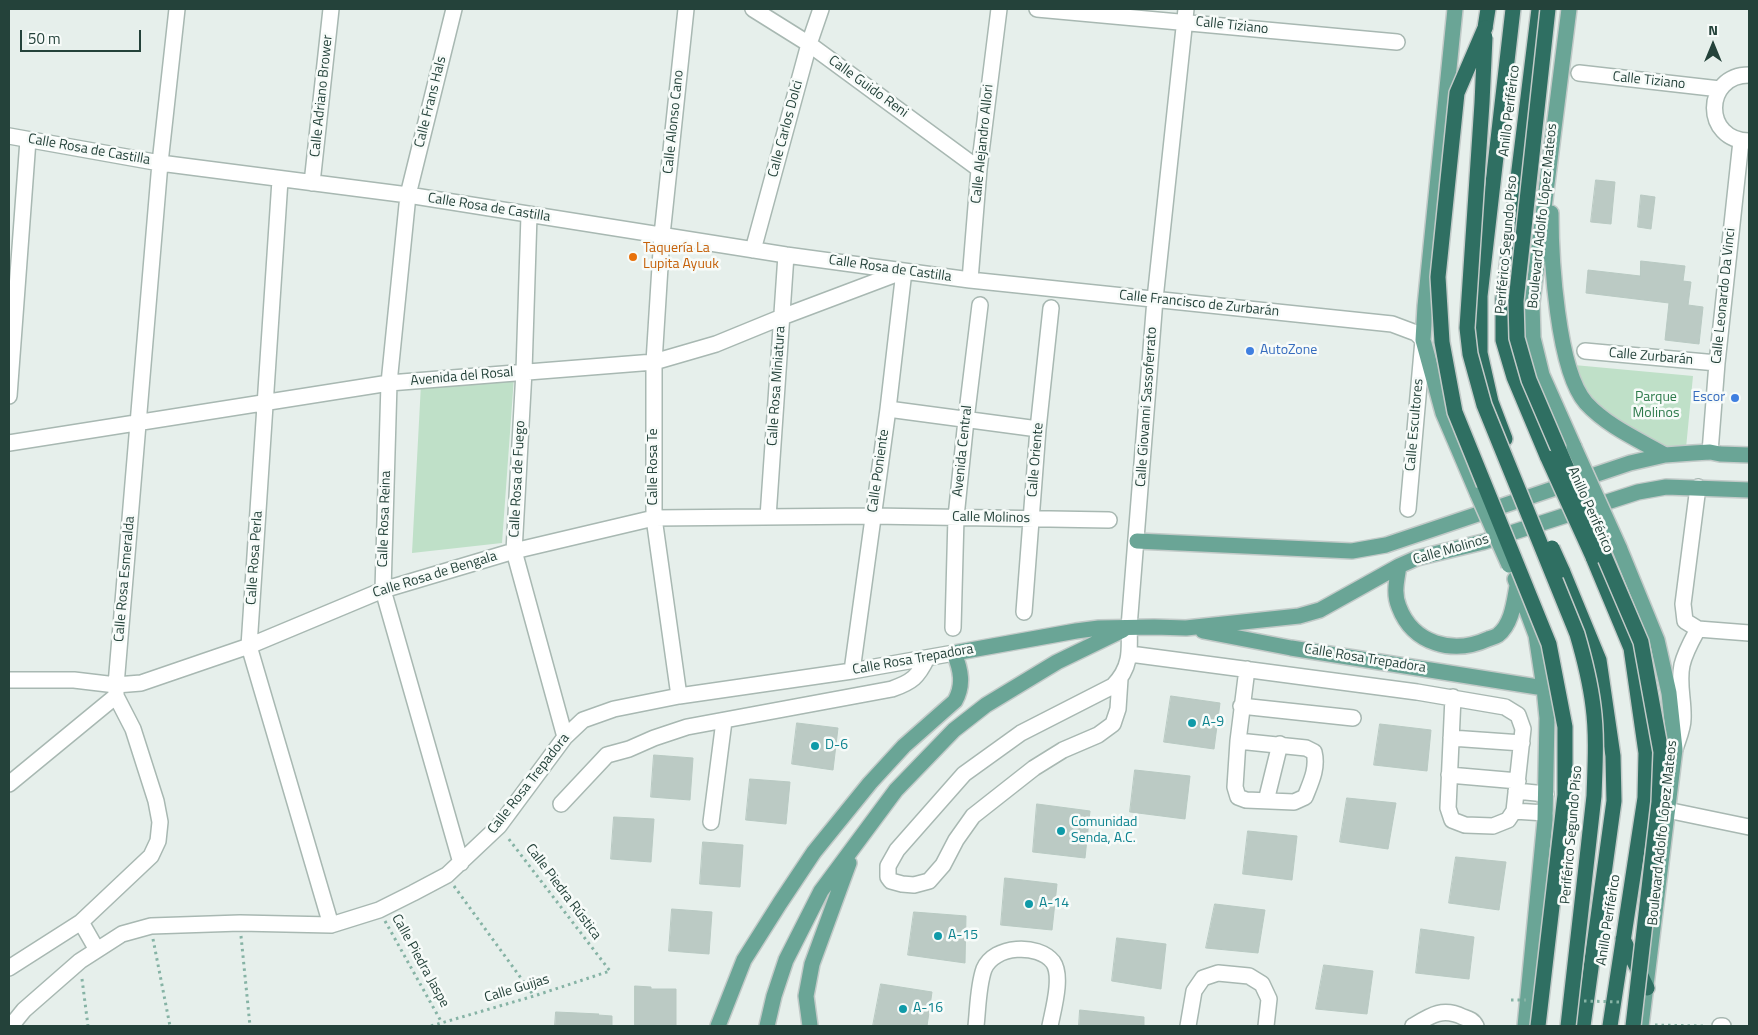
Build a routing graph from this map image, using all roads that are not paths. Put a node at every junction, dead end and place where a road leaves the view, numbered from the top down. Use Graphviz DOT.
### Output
graph roads {
  1 [pos="177,9"];
  2 [pos="331,9"];
  3 [pos="454,9"];
  4 [pos="686,9"];
  5 [pos="753,9"];
  6 [pos="821,9"];
  7 [pos="999,9"];
  8 [pos="1037,9"];
  9 [pos="1455,9"];
  10 [pos="1488,9"];
  11 [pos="1514,9"];
  12 [pos="1539,9"];
  13 [pos="1548,9"];
  14 [pos="1569,9"];
  15 [pos="1185,15"];
  16 [pos="1485,28"];
  17 [pos="1397,42"];
  18 [pos="810,44"];
  19 [pos="1579,73"];
  20 [pos="1749,75"];
  21 [pos="1720,89"];
  22 [pos="9,136"];
  23 [pos="28,140"];
  24 [pos="1552,140"];
  25 [pos="1745,141"];
  26 [pos="160,163"];
  27 [pos="979,169"];
  28 [pos="280,180"];
  29 [pos="312,183"];
  30 [pos="408,195"];
  31 [pos="528,215"];
  32 [pos="662,235"];
  33 [pos="753,250"];
  34 [pos="786,256"];
  35 [pos="904,271"];
  36 [pos="970,280"];
  37 [pos="1154,299"];
  38 [pos="980,305"];
  39 [pos="1051,308"];
  40 [pos="782,317"];
  41 [pos="1423,340"];
  42 [pos="1585,351"];
  43 [pos="654,362"];
  44 [pos="1717,363"];
  45 [pos="524,371"];
  46 [pos="390,383"];
  47 [pos="9,396"];
  48 [pos="265,402"];
  49 [pos="888,409"];
  50 [pos="966,420"];
  51 [pos="138,422"];
  52 [pos="1038,430"];
  53 [pos="9,443"];
  54 [pos="1710,452"];
  55 [pos="1666,455"];
  56 [pos="1749,455"];
  57 [pos="1698,487"];
  58 [pos="1749,490"];
  59 [pos="1408,509"];
  60 [pos="873,516"];
  61 [pos="768,517"];
  62 [pos="956,517"];
  63 [pos="654,518"];
  64 [pos="1031,518"];
  65 [pos="1109,520"];
  66 [pos="1137,541"];
  67 [pos="514,551"];
  68 [pos="1399,566"];
  69 [pos="1515,579"];
  70 [pos="383,590"];
  71 [pos="1024,612"];
  72 [pos="1129,627"];
  73 [pos="953,628"];
  74 [pos="1186,628"];
  75 [pos="1698,629"];
  76 [pos="1749,633"];
  77 [pos="249,646"];
  78 [pos="954,653"];
  79 [pos="1130,654"];
  80 [pos="927,658"];
  81 [pos="1246,669"];
  82 [pos="852,671"];
  83 [pos="1120,679"];
  84 [pos="9,680"];
  85 [pos="1544,688"];
  86 [pos="116,690"];
  87 [pos="679,696"];
  88 [pos="1453,698"];
  89 [pos="1241,706"];
  90 [pos="1353,718"];
  91 [pos="724,722"];
  92 [pos="564,737"];
  93 [pos="1451,738"];
  94 [pos="1238,741"];
  95 [pos="1522,743"];
  96 [pos="1280,744"];
  97 [pos="1675,749"];
  98 [pos="1449,775"];
  99 [pos="9,784"];
  100 [pos="1517,786"];
  101 [pos="1546,794"];
  102 [pos="1266,801"];
  103 [pos="561,804"];
  104 [pos="1667,810"];
  105 [pos="1514,811"];
  106 [pos="1545,813"];
  107 [pos="711,822"];
  108 [pos="1749,827"];
  109 [pos="857,843"];
  110 [pos="460,863"];
  111 [pos="81,922"];
  112 [pos="331,925"];
  113 [pos="1622,939"];
  114 [pos="97,950"];
  115 [pos="9,968"];
  116 [pos="1647,988"];
  117 [pos="11,1026"];
  118 [pos="718,1026"];
  119 [pos="767,1026"];
  120 [pos="810,1026"];
  121 [pos="976,1026"];
  122 [pos="1050,1026"];
  123 [pos="1188,1026"];
  124 [pos="1266,1026"];
  125 [pos="1413,1026"];
  126 [pos="1476,1026"];
  127 [pos="1526,1026"];
  128 [pos="1538,1026"];
  129 [pos="1568,1026"];
  130 [pos="1583,1026"];
  131 [pos="1610,1026"];
  132 [pos="1638,1026"];
  1 -- 26 [label="street, Calle Rosa Esmeralda"];
  2 -- 29 [label="street, Calle Adriano Brower"];
  3 -- 30 [label="street, Calle Frans Hals"];
  4 -- 32 [label="street, Calle Alonso Cano"];
  5 -- 18 [label="street, Calle Guido Reni"];
  6 -- 18 [label="street, Calle Carlos Dolci"];
  7 -- 27 [label="street, Calle Alejandro Allori"];
  8 -- 15 [label="street, Calle Tiziano"];
  9 -- 41 [label="main road"];
  10 -- 16 [label="highway, Periférico Segundo Piso"];
  11 -- 130 [label="highway, Anillo Periférico, bridge"];
  12 -- 113 [label="highway, Anillo Periférico, bridge"];
  13 -- 132 [label="highway, Periférico Segundo Piso, bridge"];
  14 -- 24 [label="main road, Boulevard Adolfo López Mateos"];
  15 -- 17 [label="street, Calle Tiziano"];
  15 -- 37 [label="street, Calle Giovanni Sassoferrato"];
  16 -- 128 [label="highway, bridge"];
  16 -- 129 [label="highway, Periférico Segundo Piso, bridge"];
  18 -- 27 [label="street, Calle Guido Reni"];
  18 -- 33 [label="street, Calle Carlos Dolci"];
  19 -- 21 [label="street, Calle Tiziano"];
  20 -- 21 [label="street"];
  21 -- 25 [label="street"];
  22 -- 23 [label="street, Calle Rosa de Castilla"];
  23 -- 26 [label="street, Calle Rosa de Castilla"];
  23 -- 47 [label="street"];
  24 -- 55 [label="main road"];
  24 -- 97 [label="main road, Boulevard Adolfo López Mateos, bridge"];
  25 -- 44 [label="street, Calle Leonardo Da Vinci"];
  26 -- 28 [label="street, Calle Rosa de Castilla"];
  26 -- 51 [label="street, Calle Rosa Esmeralda"];
  27 -- 36 [label="street, Calle Alejandro Allori"];
  28 -- 29 [label="street, Calle Rosa de Castilla"];
  28 -- 48 [label="street, Calle Rosa Perla"];
  29 -- 30 [label="street, Calle Rosa de Castilla"];
  30 -- 31 [label="street, Calle Rosa de Castilla"];
  30 -- 46 [label="street, Calle Rosa Reina"];
  31 -- 32 [label="street, Calle Rosa de Castilla"];
  31 -- 45 [label="street, Calle Rosa de Fuego"];
  32 -- 33 [label="street, Calle Rosa de Castilla"];
  32 -- 43 [label="street, Calle Rosa Te"];
  33 -- 34 [label="street, Calle Rosa de Castilla"];
  34 -- 35 [label="street, Calle Rosa de Castilla"];
  34 -- 40 [label="street, Calle Rosa Miniatura"];
  35 -- 36 [label="street, Calle Rosa de Castilla"];
  35 -- 40 [label="street, Avenida del Rosal"];
  35 -- 49 [label="street, Calle Poniente"];
  36 -- 37 [label="street, Calle Francisco de Zurbarán"];
  37 -- 41 [label="street, Calle Francisco de Zurbarán"];
  37 -- 66 [label="street, Calle Giovanni Sassoferrato"];
  38 -- 50 [label="street, Avenida Central"];
  39 -- 52 [label="street, Calle Oriente"];
  40 -- 43 [label="street, Avenida del Rosal"];
  40 -- 61 [label="street, Calle Rosa Miniatura"];
  41 -- 59 [label="street, Calle Escultores"];
  41 -- 69 [label="main road, bridge"];
  42 -- 44 [label="street, Calle Zurbarán"];
  43 -- 45 [label="street, Avenida del Rosal"];
  43 -- 63 [label="street, Calle Rosa Te"];
  44 -- 54 [label="street, Calle Leonardo Da Vinci"];
  45 -- 46 [label="street, Avenida del Rosal"];
  45 -- 67 [label="street, Calle Rosa de Fuego"];
  46 -- 48 [label="street, Avenida del Rosal"];
  46 -- 70 [label="street, Calle Rosa Reina"];
  48 -- 51 [label="street, Avenida del Rosal"];
  48 -- 77 [label="street, Calle Rosa Perla"];
  49 -- 50 [label="street"];
  49 -- 60 [label="street, Calle Poniente"];
  50 -- 52 [label="street"];
  50 -- 62 [label="street, Avenida Central"];
  51 -- 53 [label="street, Avenida del Rosal"];
  51 -- 86 [label="street, Calle Rosa Esmeralda"];
  52 -- 64 [label="street, Calle Oriente"];
  54 -- 55 [label="main road, Calle Molinos"];
  54 -- 56 [label="main road, Calle Molinos"];
  55 -- 66 [label="main road, Calle Molinos"];
  57 -- 58 [label="main road, Calle Molinos"];
  57 -- 68 [label="main road, Calle Molinos"];
  57 -- 75 [label="street"];
  60 -- 61 [label="street, Calle Rosa de Bengala"];
  60 -- 62 [label="street, Calle Molinos"];
  60 -- 82 [label="street, Calle Poniente"];
  61 -- 63 [label="street, Calle Rosa de Bengala"];
  62 -- 64 [label="street, Calle Molinos"];
  62 -- 73 [label="street, Avenida Central"];
  63 -- 67 [label="street, Calle Rosa de Bengala"];
  63 -- 87 [label="street, Calle Rosa Te"];
  64 -- 65 [label="street, Calle Molinos"];
  64 -- 71 [label="street, Calle Oriente"];
  66 -- 72 [label="street, Calle Giovanni Sassoferrato"];
  67 -- 70 [label="street, Calle Rosa de Bengala"];
  67 -- 92 [label="street, Calle Rosa de Fuego"];
  68 -- 69 [label="main road"];
  68 -- 74 [label="main road, Calle Molinos"];
  69 -- 85 [label="main road"];
  70 -- 77 [label="street, Calle Rosa de Bengala"];
  70 -- 110 [label="street, Calle Rosa Reina"];
  72 -- 74 [label="main road, Calle Molinos"];
  72 -- 78 [label="main road, Calle Rosa Trepadora"];
  72 -- 79 [label="street, Calle Giovanni Sassoferrato"];
  72 -- 109 [label="main road"];
  74 -- 85 [label="main road, Calle Rosa Trepadora"];
  75 -- 76 [label="street"];
  75 -- 97 [label="street"];
  77 -- 86 [label="street, Calle Rosa de Bengala"];
  77 -- 112 [label="street, Calle Rosa Perla"];
  78 -- 80 [label="street, Calle Rosa Trepadora"];
  78 -- 118 [label="main road"];
  79 -- 81 [label="street"];
  79 -- 83 [label="street"];
  80 -- 82 [label="street, Calle Rosa Trepadora"];
  80 -- 91 [label="street"];
  81 -- 88 [label="street"];
  81 -- 89 [label="street"];
  82 -- 87 [label="street, Calle Rosa Trepadora"];
  83 -- 83 [label="street"];
  84 -- 86 [label="street, Calle Rosa de Bengala"];
  85 -- 101 [label="main road"];
  86 -- 99 [label="street"];
  86 -- 111 [label="street"];
  87 -- 92 [label="street, Calle Rosa Trepadora"];
  88 -- 93 [label="street"];
  88 -- 95 [label="street"];
  89 -- 90 [label="street"];
  89 -- 94 [label="street"];
  91 -- 103 [label="street"];
  91 -- 107 [label="street"];
  92 -- 110 [label="street, Calle Rosa Trepadora"];
  93 -- 95 [label="street"];
  93 -- 98 [label="street"];
  94 -- 96 [label="street"];
  94 -- 102 [label="street"];
  95 -- 100 [label="street"];
  96 -- 102 [label="street"];
  96 -- 102 [label="street"];
  97 -- 104 [label="main road, Boulevard Adolfo López Mateos"];
  98 -- 100 [label="street"];
  98 -- 105 [label="street"];
  100 -- 101 [label="street"];
  100 -- 105 [label="street"];
  101 -- 106 [label="main road"];
  104 -- 108 [label="street"];
  104 -- 116 [label="main road, Boulevard Adolfo López Mateos"];
  105 -- 106 [label="street"];
  106 -- 127 [label="main road"];
  109 -- 119 [label="main road"];
  109 -- 120 [label="main road"];
  110 -- 112 [label="street, Calle Rosa Trepadora"];
  111 -- 114 [label="street"];
  111 -- 115 [label="street"];
  112 -- 114 [label="street, Calle Rosa Trepadora"];
  113 -- 116 [label="highway"];
  113 -- 131 [label="highway, Anillo Periférico"];
  114 -- 117 [label="street, Calle Rosa Trepadora"];
  116 -- 132 [label="main road, Boulevard Adolfo López Mateos"];
  121 -- 122 [label="street"];
  123 -- 124 [label="street"];
  125 -- 126 [label="street"];
}
